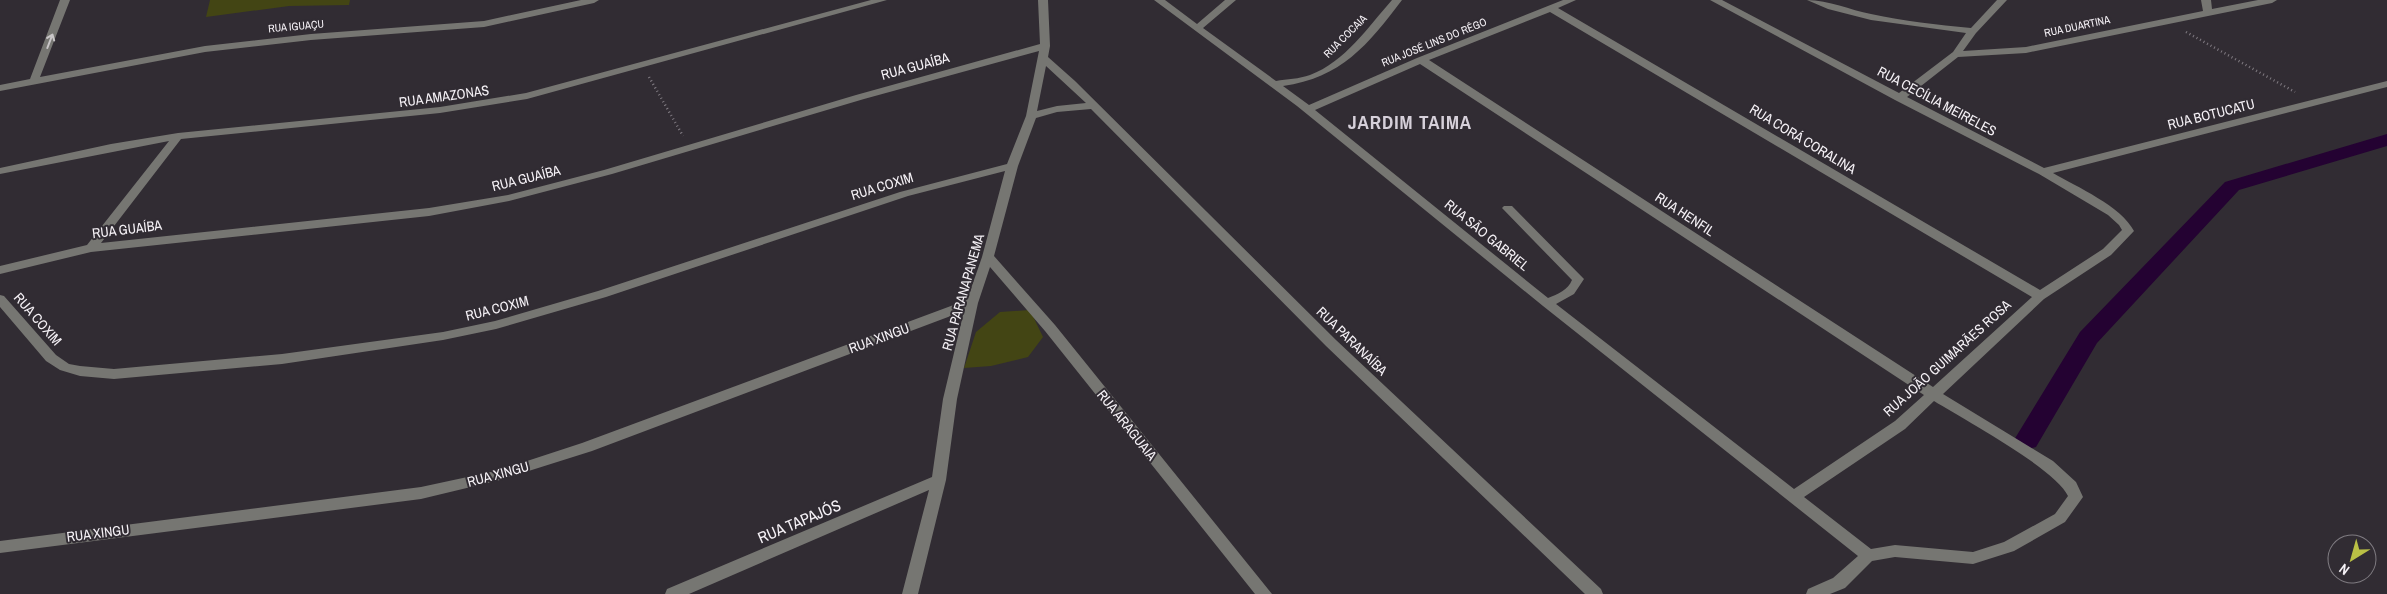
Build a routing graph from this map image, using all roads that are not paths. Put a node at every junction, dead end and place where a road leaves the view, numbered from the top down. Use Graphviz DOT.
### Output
graph roads {
  1 [pos="65,0"];
  2 [pos="594,0"];
  3 [pos="882,0"];
  4 [pos="1042,0"];
  5 [pos="1159,0"];
  6 [pos="1231,0"];
  7 [pos="1397,0"];
  8 [pos="1571,0"];
  9 [pos="1715,0"];
  10 [pos="1812,0"];
  11 [pos="2002,0"];
  12 [pos="2206,0"];
  13 [pos="2272,0"];
  14 [pos="1551,8"];
  15 [pos="2208,14"];
  16 [pos="1199,27"];
  17 [pos="1973,31"];
  18 [pos="1044,52"];
  19 [pos="1956,54"];
  20 [pos="1421,60"];
  21 [pos="34,81"];
  22 [pos="1275,84"];
  23 [pos="2387,84"];
  24 [pos="0,88"];
  25 [pos="1899,98"];
  26 [pos="1093,106"];
  27 [pos="1308,109"];
  28 [pos="1031,116"];
  29 [pos="178,136"];
  30 [pos="1012,166"];
  31 [pos="0,171"];
  32 [pos="2043,172"];
  33 [pos="1508,208"];
  34 [pos="2119,239"];
  35 [pos="91,248"];
  36 [pos="988,257"];
  37 [pos="0,270"];
  38 [pos="2040,296"];
  39 [pos="0,299"];
  40 [pos="1547,303"];
  41 [pos="972,304"];
  42 [pos="1932,394"];
  43 [pos="938,480"];
  44 [pos="1793,497"];
  45 [pos="0,547"];
  46 [pos="1868,556"];
  47 [pos="673,594"];
  48 [pos="910,594"];
  49 [pos="1264,594"];
  50 [pos="1595,594"];
  51 [pos="1814,594"];
  21 -- 1 [label="street, one-way"];
  2 -- 21 [label="street, RUA IGUAÇU"];
  3 -- 29 [label="street, RUA AMAZONAS"];
  4 -- 18 [label="street, RUA PARANAPANEMA"];
  5 -- 16 [label="street, RUA SÃO GABRIEL"];
  6 -- 16 [label="street"];
  7 -- 22 [label="street, RUA COCAIA"];
  8 -- 14 [label="street, RUA JOSÉ LINS DO RÊGO"];
  9 -- 25 [label="street, RUA CECÍLIA MEIRELES"];
  10 -- 17 [label="street"];
  11 -- 17 [label="street"];
  12 -- 15 [label="street"];
  13 -- 15 [label="street, RUA DUARTINA"];
  14 -- 20 [label="street, RUA JOSÉ LINS DO RÊGO"];
  14 -- 38 [label="street, RUA CORÁ CORALINA"];
  15 -- 19 [label="street, RUA DUARTINA"];
  16 -- 22 [label="street, RUA SÃO GABRIEL"];
  17 -- 19 [label="street"];
  18 -- 26 [label="street, RUA PARANAÍBA"];
  18 -- 28 [label="street, RUA PARANAPANEMA"];
  18 -- 35 [label="street, RUA GUAÍBA"];
  19 -- 25 [label="street"];
  20 -- 27 [label="street, RUA JOSÉ LINS DO RÊGO"];
  20 -- 42 [label="street, RUA HENFIL"];
  21 -- 24 [label="street, RUA IGUAÇU"];
  22 -- 27 [label="street, RUA SÃO GABRIEL"];
  23 -- 32 [label="street, RUA BOTUCATU"];
  25 -- 32 [label="street, RUA CECÍLIA MEIRELES"];
  26 -- 28 [label="street"];
  26 -- 50 [label="street, RUA PARANAÍBA"];
  27 -- 40 [label="street, RUA SÃO GABRIEL"];
  28 -- 30 [label="street, RUA PARANAPANEMA"];
  29 -- 31 [label="street, RUA AMAZONAS"];
  29 -- 35 [label="street"];
  30 -- 36 [label="street, RUA PARANAPANEMA"];
  30 -- 39 [label="street, RUA COXIM"];
  32 -- 34 [label="street, RUA CECÍLIA MEIRELES"];
  33 -- 40 [label="street"];
  34 -- 38 [label="street, RUA JOÃO GUIMARÃES ROSA"];
  35 -- 37 [label="street, RUA GUAÍBA"];
  36 -- 41 [label="street, RUA PARANAPANEMA"];
  36 -- 49 [label="street, RUA ARAGUAIA"];
  38 -- 42 [label="street, RUA JOÃO GUIMARÃES ROSA"];
  40 -- 44 [label="street, RUA SÃO GABRIEL"];
  41 -- 43 [label="street, RUA PARANAPANEMA"];
  41 -- 45 [label="street, RUA XINGU"];
  42 -- 44 [label="street, RUA JOÃO GUIMARÃES ROSA"];
  42 -- 46 [label="street, RUA HENFIL"];
  43 -- 47 [label="street, RUA TAPAJÓS"];
  43 -- 48 [label="street, RUA PARANAPANEMA"];
  44 -- 46 [label="street, RUA SÃO GABRIEL"];
  46 -- 51 [label="street"];
}
